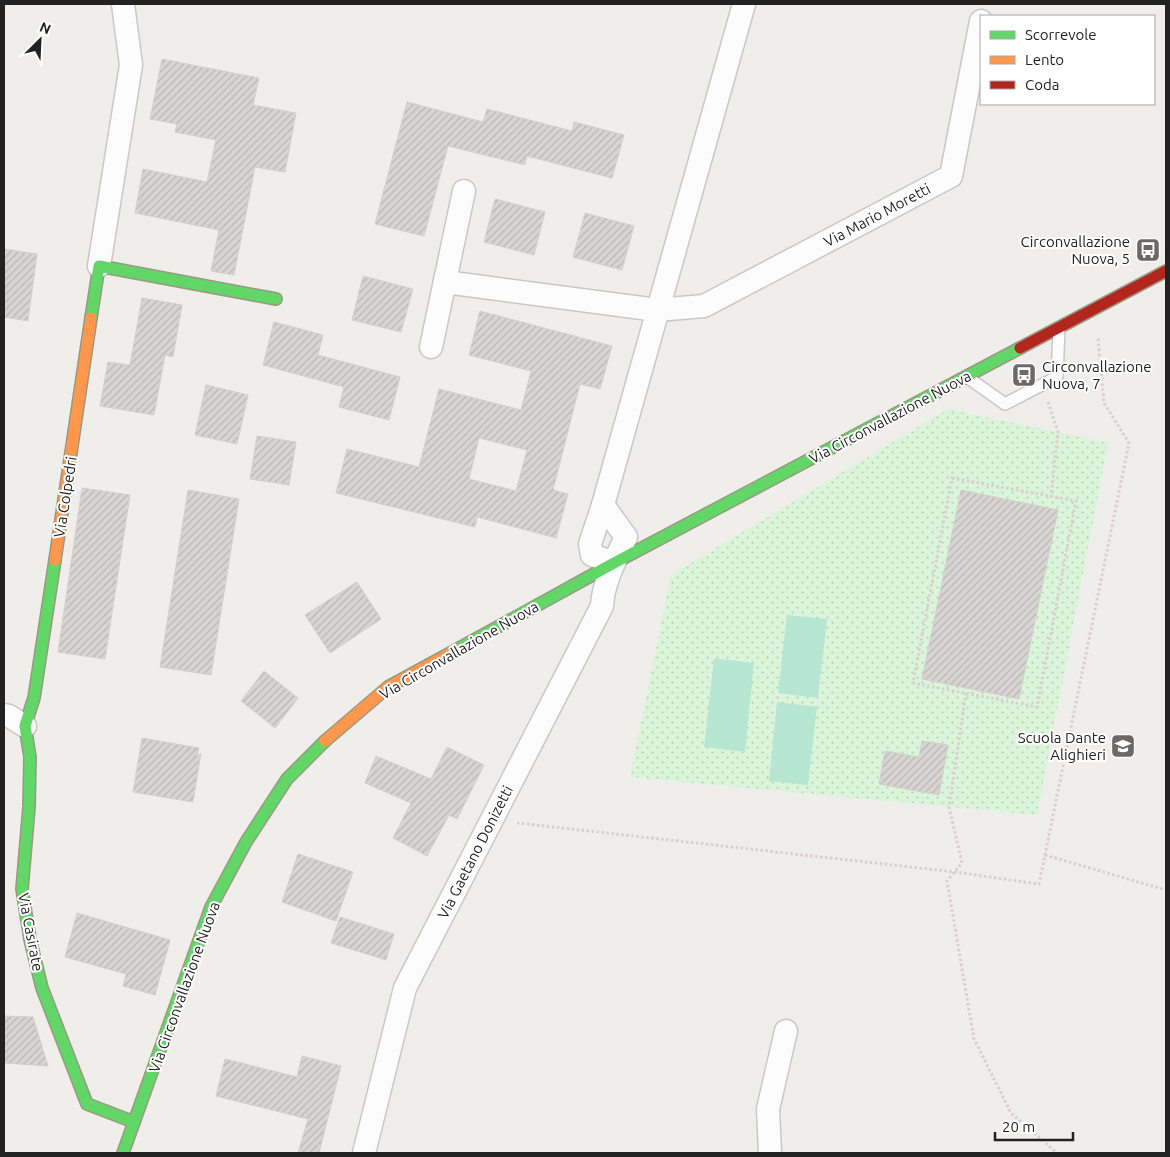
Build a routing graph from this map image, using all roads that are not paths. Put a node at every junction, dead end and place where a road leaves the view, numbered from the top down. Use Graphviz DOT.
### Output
graph roads {
  1 [pos="123,4"];
  2 [pos="744,4"];
  3 [pos="980,26"];
  4 [pos="464,191"];
  5 [pos="99,266"];
  6 [pos="1166,271"];
  7 [pos="445,282"];
  8 [pos="276,299"];
  9 [pos="657,310"];
  10 [pos="1059,328"];
  11 [pos="431,347"];
  12 [pos="967,377"];
  13 [pos="614,563"];
  14 [pos="4,715"];
  15 [pos="25,726"];
  16 [pos="786,1031"];
  17 [pos="134,1122"];
  18 [pos="123,1153"];
  19 [pos="364,1153"];
  20 [pos="770,1153"];
  1 -- 5 [label="street, Via Colpedri"];
  2 -- 9 [label="street"];
  3 -- 9 [label="street, Via Mario Moretti"];
  4 -- 7 [label="street"];
  5 -- 8 [label="main road"];
  5 -- 15 [label="main road, Via Colpedri"];
  6 -- 10 [label="main road, Via Circonvallazione Nuova"];
  7 -- 9 [label="street, Via Mario Moretti"];
  7 -- 11 [label="street"];
  9 -- 13 [label="street"];
  10 -- 12 [label="main road, Via Circonvallazione Nuova"];
  10 -- 12 [label="lane"];
  12 -- 13 [label="main road, Via Circonvallazione Nuova"];
  13 -- 17 [label="main road, Via Circonvallazione Nuova"];
  13 -- 19 [label="street, Via Gaetano Donizetti"];
  14 -- 15 [label="street"];
  15 -- 17 [label="main road, Via Casirate"];
  16 -- 20 [label="street"];
  17 -- 18 [label="main road, Via Circonvallazione Nuova"];
}
